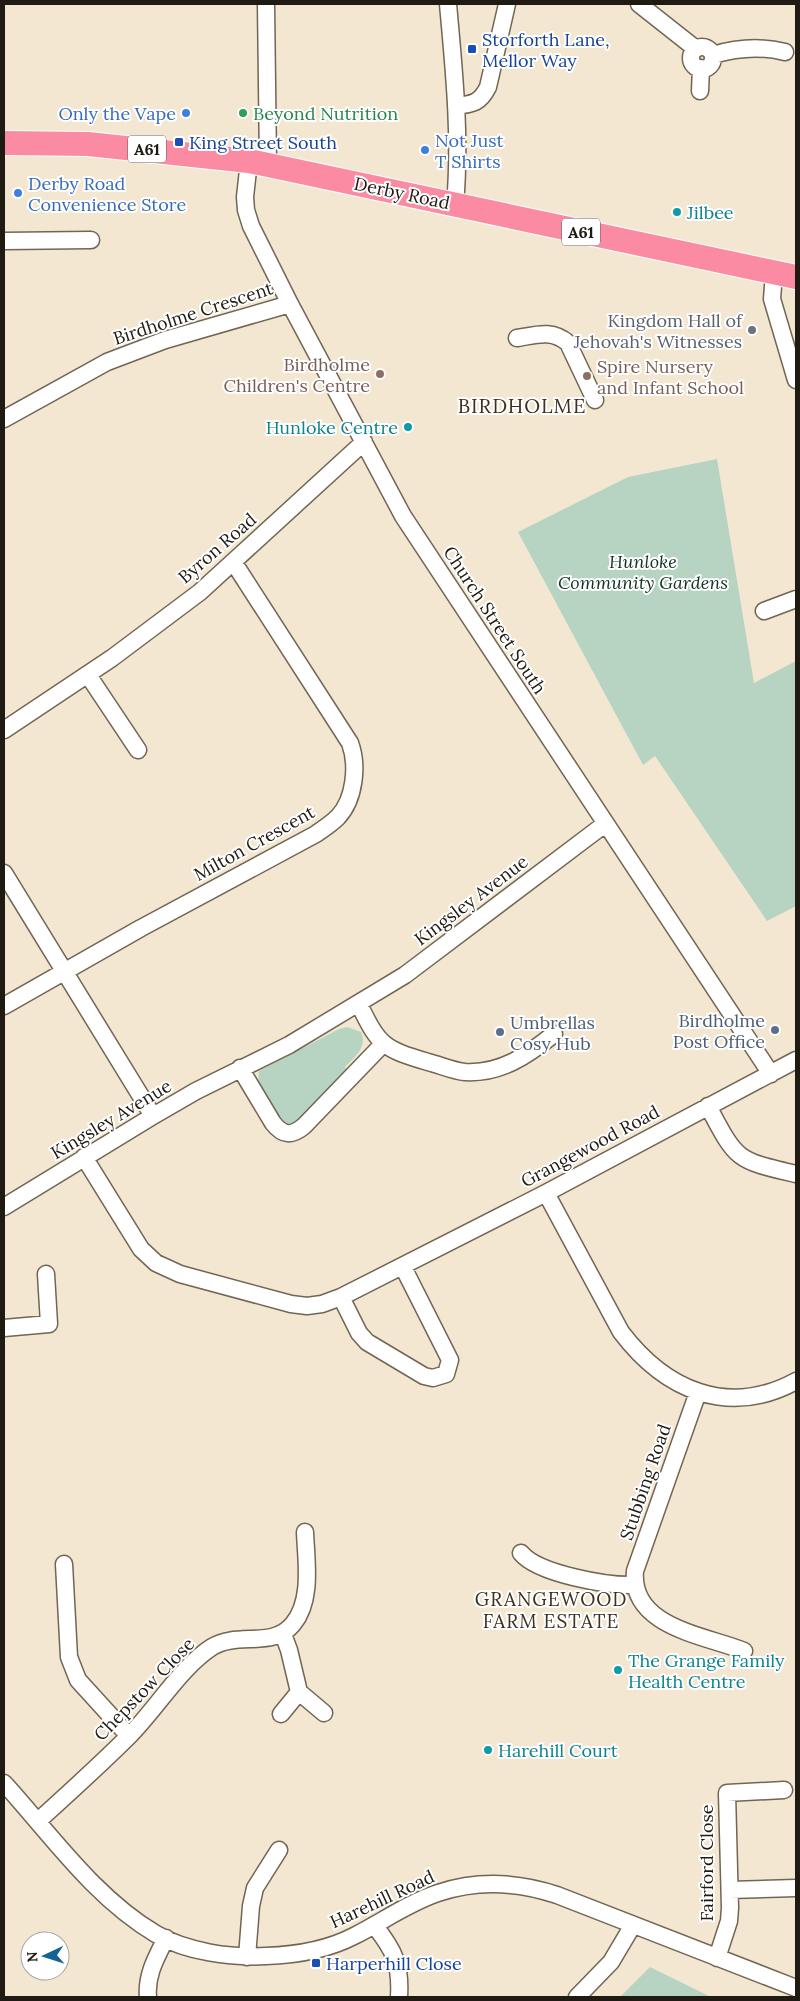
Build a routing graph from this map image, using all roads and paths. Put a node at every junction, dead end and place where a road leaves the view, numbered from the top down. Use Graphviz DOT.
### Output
graph roads {
  1 [pos="266,4"];
  2 [pos="448,4"];
  3 [pos="507,4"];
  4 [pos="639,4"];
  5 [pos="696,49"];
  6 [pos="785,52"];
  7 [pos="713,54"];
  8 [pos="701,68"];
  9 [pos="700,91"];
  10 [pos="456,106"];
  11 [pos="4,143"];
  12 [pos="258,162"];
  13 [pos="455,204"];
  14 [pos="91,240"];
  15 [pos="4,241"];
  16 [pos="785,275"];
  17 [pos="290,304"];
  18 [pos="517,338"];
  19 [pos="796,380"];
  20 [pos="595,400"];
  21 [pos="4,420"];
  22 [pos="364,442"];
  23 [pos="234,563"];
  24 [pos="796,598"];
  25 [pos="764,611"];
  26 [pos="88,675"];
  27 [pos="4,729"];
  28 [pos="138,750"];
  29 [pos="605,824"];
  30 [pos="4,873"];
  31 [pos="64,972"];
  32 [pos="359,1004"];
  33 [pos="4,1006"];
  34 [pos="554,1034"];
  35 [pos="383,1044"];
  36 [pos="796,1060"];
  37 [pos="240,1068"];
  38 [pos="771,1074"];
  39 [pos="708,1106"];
  40 [pos="153,1116"];
  41 [pos="84,1157"];
  42 [pos="796,1174"];
  43 [pos="546,1193"];
  44 [pos="4,1207"];
  45 [pos="403,1266"];
  46 [pos="46,1274"];
  47 [pos="340,1297"];
  48 [pos="4,1328"];
  49 [pos="796,1381"];
  50 [pos="698,1392"];
  51 [pos="305,1532"];
  52 [pos="521,1553"];
  53 [pos="64,1564"];
  54 [pos="634,1585"];
  55 [pos="283,1634"];
  56 [pos="744,1651"];
  57 [pos="299,1692"];
  58 [pos="324,1713"];
  59 [pos="281,1714"];
  60 [pos="129,1736"];
  61 [pos="4,1783"];
  62 [pos="784,1790"];
  63 [pos="38,1821"];
  64 [pos="279,1850"];
  65 [pos="796,1888"];
  66 [pos="730,1890"];
  67 [pos="374,1925"];
  68 [pos="633,1925"];
  69 [pos="166,1938"];
  70 [pos="247,1957"];
  71 [pos="717,1958"];
  72 [pos="796,1988"];
  73 [pos="148,1997"];
  74 [pos="399,1997"];
  75 [pos="577,1997"];
  1 -- 12 [label="street"];
  2 -- 10 [label="street"];
  3 -- 10 [label="street"];
  4 -- 5 [label="street"];
  5 -- 7 [label="street"];
  5 -- 8 [label="street"];
  6 -- 7 [label="street"];
  7 -- 8 [label="street"];
  8 -- 9 [label="street"];
  10 -- 13 [label="street"];
  11 -- 12 [label="highway, Derby Road / A61"];
  12 -- 13 [label="highway, Derby Road / A61"];
  12 -- 17 [label="street, Church Street South"];
  13 -- 16 [label="highway, Derby Road / A61"];
  14 -- 15 [label="street"];
  16 -- 19 [label="street"];
  17 -- 21 [label="street, Birdholme Crescent"];
  17 -- 22 [label="street, Church Street South"];
  18 -- 20 [label="street"];
  22 -- 23 [label="street, Byron Road"];
  22 -- 29 [label="street, Church Street South"];
  23 -- 26 [label="street, Byron Road"];
  23 -- 31 [label="street, Milton Crescent"];
  24 -- 25 [label="street"];
  26 -- 27 [label="street, Byron Road"];
  26 -- 28 [label="street"];
  29 -- 32 [label="street, Kingsley Avenue"];
  29 -- 38 [label="street, Church Street South"];
  30 -- 31 [label="street"];
  31 -- 33 [label="street, Milton Crescent"];
  31 -- 40 [label="street"];
  32 -- 35 [label="street"];
  32 -- 37 [label="street, Kingsley Avenue"];
  34 -- 35 [label="street"];
  35 -- 37 [label="street"];
  36 -- 38 [label="street, Grangewood Road"];
  37 -- 40 [label="street, Kingsley Avenue"];
  38 -- 39 [label="street, Grangewood Road"];
  39 -- 42 [label="street"];
  39 -- 43 [label="street, Grangewood Road"];
  40 -- 41 [label="street, Kingsley Avenue"];
  41 -- 44 [label="street, Kingsley Avenue"];
  41 -- 47 [label="street, Grangewood Road"];
  43 -- 45 [label="street, Grangewood Road"];
  43 -- 50 [label="street"];
  45 -- 47 [label="street, Grangewood Road"];
  45 -- 47 [label="street"];
  46 -- 48 [label="street"];
  49 -- 50 [label="street"];
  50 -- 54 [label="street, Stubbing Road"];
  51 -- 55 [label="street"];
  52 -- 54 [label="street"];
  53 -- 60 [label="street"];
  54 -- 56 [label="street"];
  55 -- 57 [label="street"];
  55 -- 60 [label="street, Chepstow Close"];
  57 -- 58 [label="street"];
  57 -- 59 [label="street"];
  60 -- 63 [label="street, Chepstow Close"];
  61 -- 63 [label="street, Harehill Road"];
  62 -- 66 [label="street, Fairford Close"];
  63 -- 69 [label="street, Harehill Road"];
  64 -- 70 [label="street"];
  65 -- 66 [label="street"];
  66 -- 71 [label="street, Fairford Close"];
  67 -- 68 [label="street, Harehill Road"];
  67 -- 70 [label="street, Harehill Road"];
  67 -- 74 [label="street"];
  68 -- 71 [label="street, Harehill Road"];
  68 -- 75 [label="street"];
  69 -- 70 [label="street, Harehill Road"];
  69 -- 73 [label="street"];
  71 -- 72 [label="street, Harehill Road"];
}
